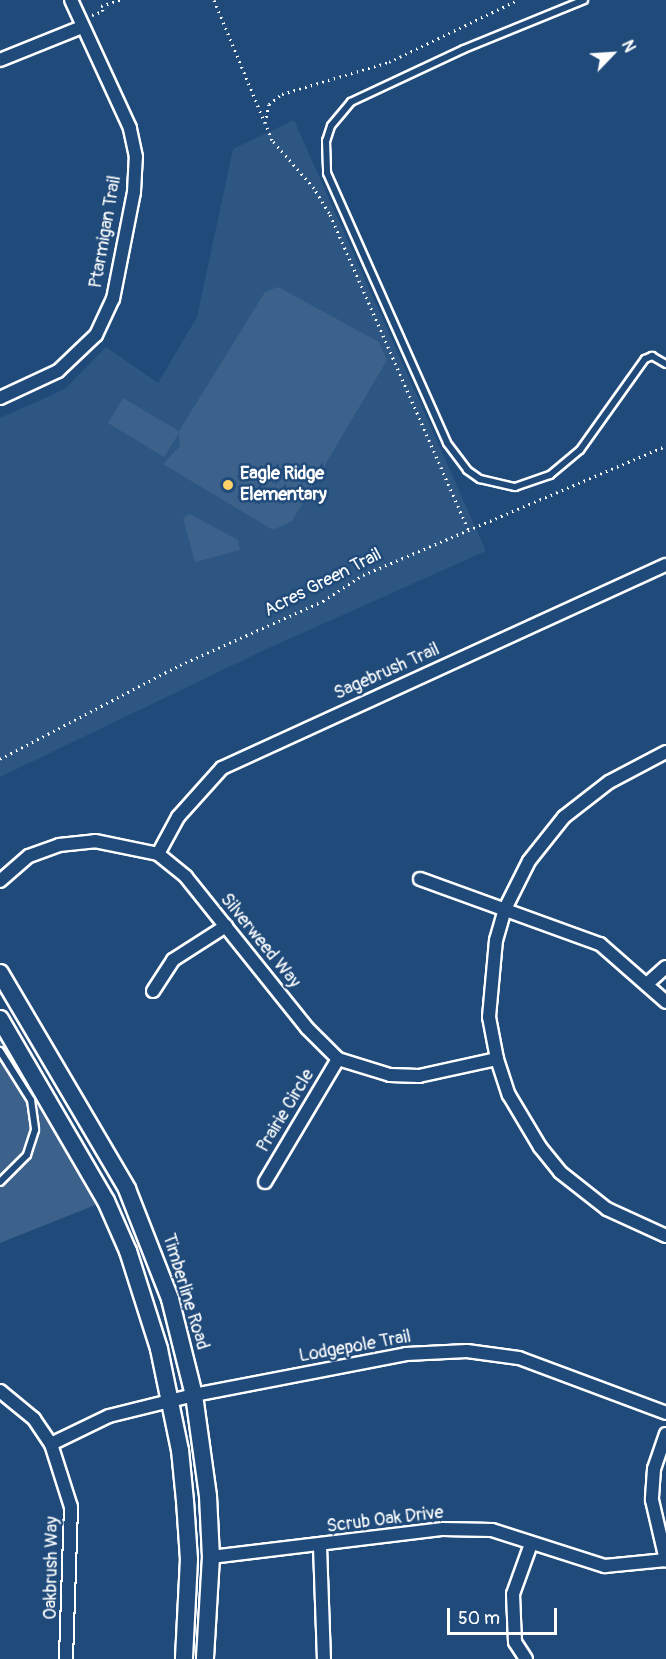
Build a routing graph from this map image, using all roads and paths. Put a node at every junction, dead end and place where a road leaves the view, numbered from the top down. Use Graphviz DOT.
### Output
graph roads {
  1 [pos="71,0"];
  2 [pos="120,0"];
  3 [pos="214,0"];
  4 [pos="518,0"];
  5 [pos="584,0"];
  6 [pos="81,24"];
  7 [pos="0,60"];
  8 [pos="266,123"];
  9 [pos="666,364"];
  10 [pos="0,398"];
  11 [pos="666,446"];
  12 [pos="468,529"];
  13 [pos="666,565"];
  14 [pos="666,752"];
  15 [pos="0,759"];
  16 [pos="158,854"];
  17 [pos="420,879"];
  18 [pos="0,881"];
  19 [pos="505,909"];
  20 [pos="226,926"];
  21 [pos="666,967"];
  22 [pos="0,973"];
  23 [pos="648,983"];
  24 [pos="153,991"];
  25 [pos="666,1002"];
  26 [pos="0,1019"];
  27 [pos="0,1051"];
  28 [pos="338,1059"];
  29 [pos="497,1059"];
  30 [pos="0,1182"];
  31 [pos="265,1182"];
  32 [pos="666,1236"];
  33 [pos="0,1391"];
  34 [pos="194,1395"];
  35 [pos="170,1401"];
  36 [pos="666,1413"];
  37 [pos="666,1434"];
  38 [pos="51,1444"];
  39 [pos="531,1544"];
  40 [pos="320,1546"];
  41 [pos="211,1557"];
  42 [pos="666,1560"];
  43 [pos="66,1659"];
  44 [pos="184,1659"];
  45 [pos="205,1659"];
  46 [pos="324,1659"];
  47 [pos="526,1659"];
  1 -- 6 [label="street, Ptarmigan Trail"];
  2 -- 6 [label="path"];
  3 -- 8 [label="path"];
  4 -- 8 [label="path"];
  5 -- 9 [label="lane"];
  6 -- 7 [label="street"];
  6 -- 10 [label="street, Ptarmigan Trail"];
  8 -- 12 [label="path"];
  11 -- 12 [label="path, Acres Green Trail"];
  12 -- 15 [label="path, Acres Green Trail"];
  13 -- 16 [label="street, Sagebrush Trail"];
  14 -- 19 [label="street"];
  16 -- 18 [label="street, Silverweed Way"];
  16 -- 20 [label="street, Silverweed Way"];
  17 -- 19 [label="street"];
  19 -- 23 [label="street"];
  19 -- 29 [label="street"];
  20 -- 24 [label="street"];
  20 -- 28 [label="street, Silverweed Way"];
  21 -- 23 [label="street"];
  22 -- 34 [label="street, Timberline Road"];
  23 -- 25 [label="street"];
  26 -- 35 [label="street"];
  27 -- 30 [label="lane"];
  28 -- 29 [label="street, Silverweed Way"];
  28 -- 31 [label="street, Prairie Circle"];
  29 -- 32 [label="street"];
  33 -- 38 [label="street, Oakbrush Way"];
  34 -- 35 [label="street, Lodgepole Trail"];
  34 -- 36 [label="street, Lodgepole Trail"];
  34 -- 41 [label="street, Timberline Road"];
  35 -- 38 [label="street, Lodgepole Trail"];
  35 -- 44 [label="street"];
  37 -- 42 [label="street"];
  38 -- 43 [label="street, Oakbrush Way"];
  39 -- 40 [label="street, Scrub Oak Drive"];
  39 -- 42 [label="street, Scrub Oak Drive"];
  39 -- 47 [label="street"];
  40 -- 41 [label="street, Scrub Oak Drive"];
  40 -- 46 [label="street"];
  41 -- 45 [label="street, Timberline Road"];
}
